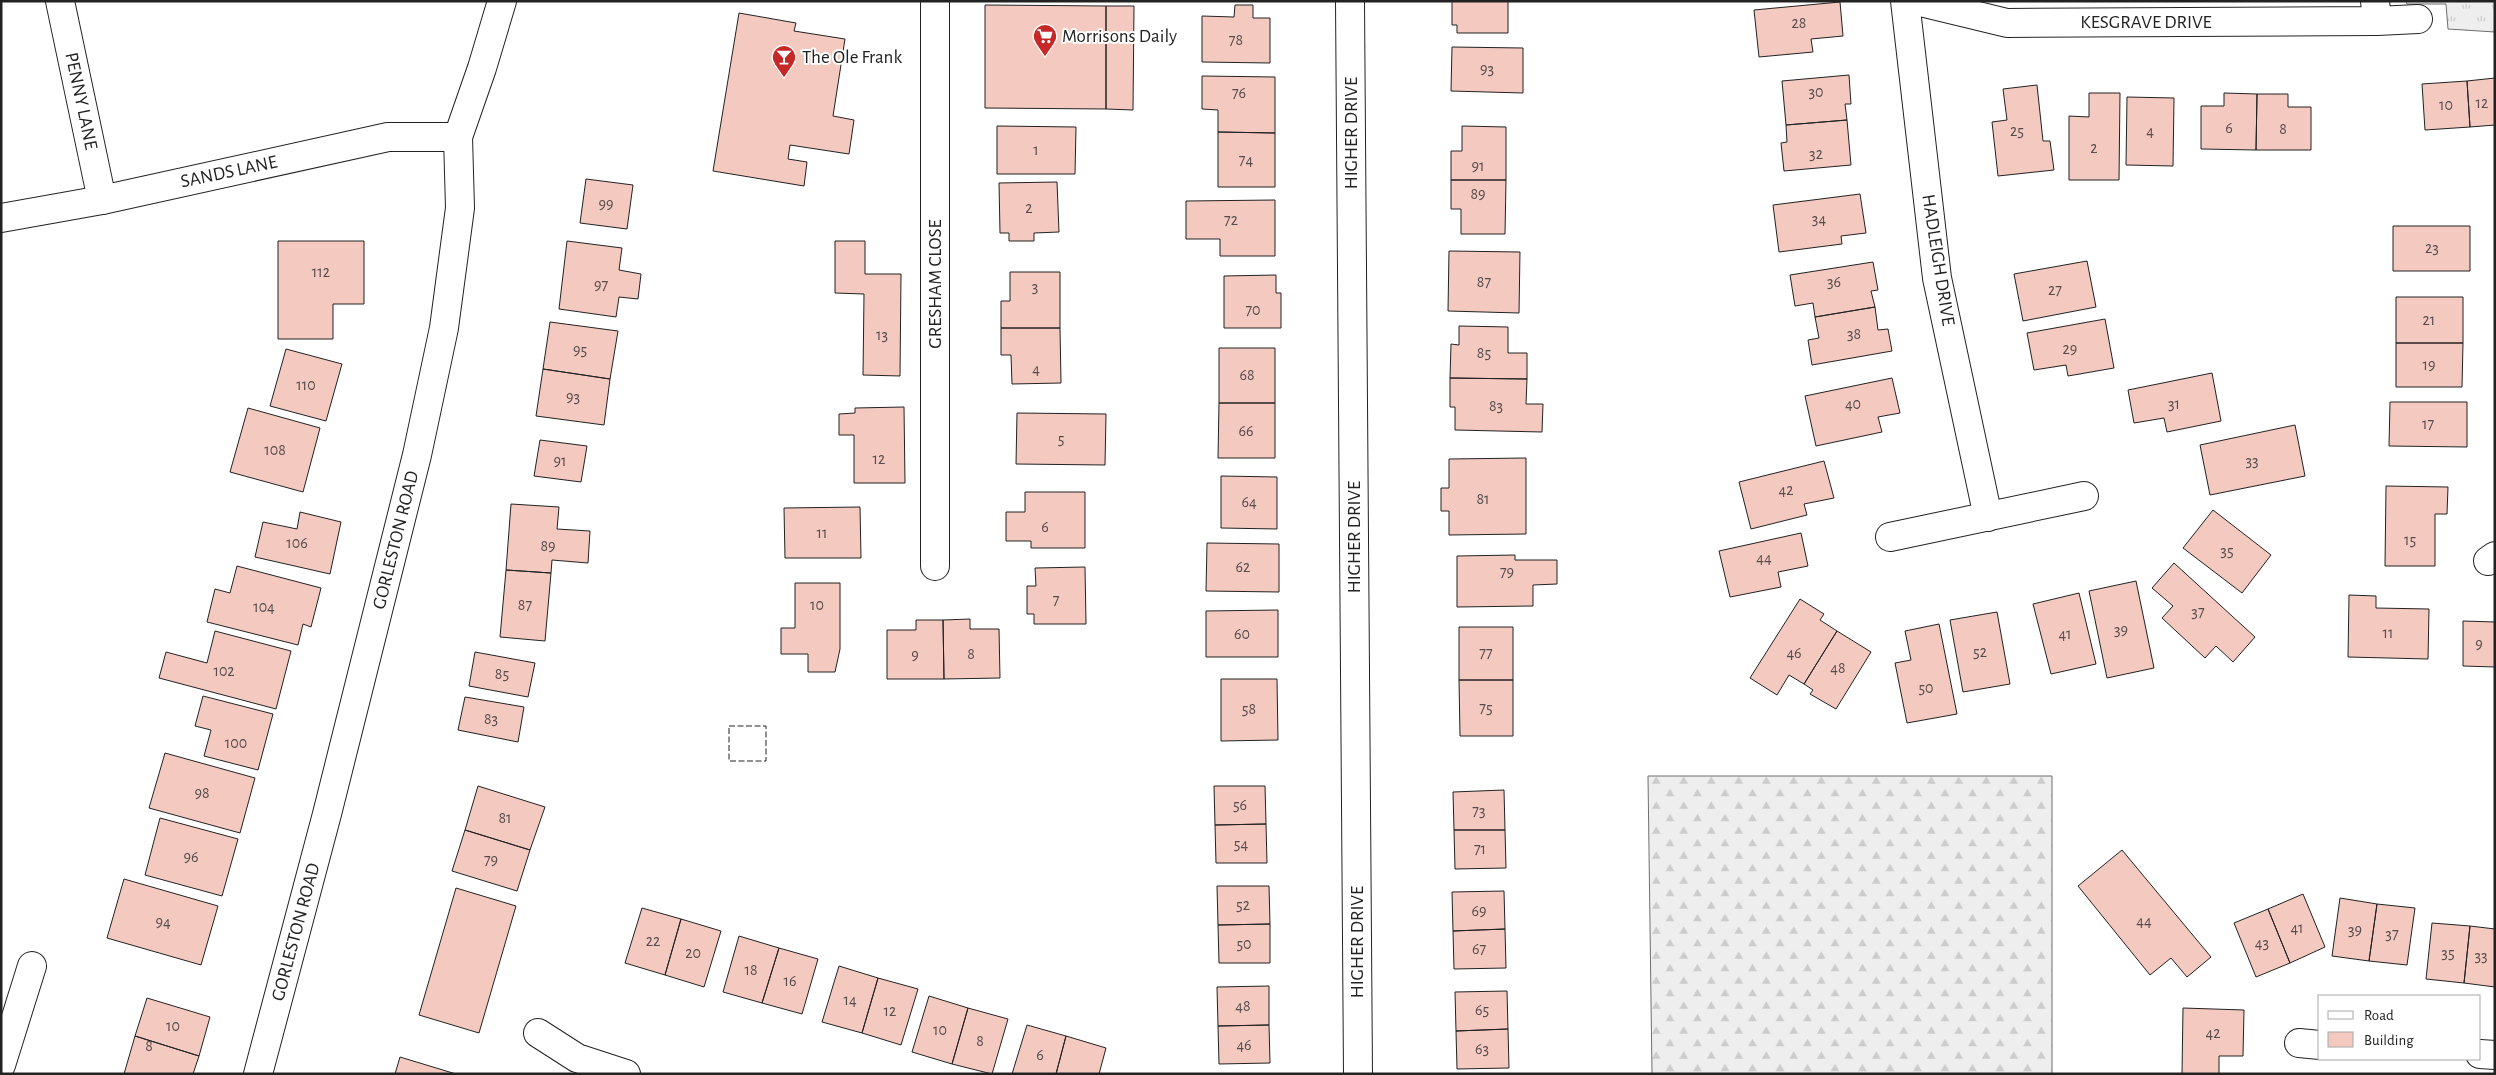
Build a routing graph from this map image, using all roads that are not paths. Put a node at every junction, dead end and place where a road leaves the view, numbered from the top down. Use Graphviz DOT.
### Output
graph roads {
  1 [pos="60,1"];
  2 [pos="502,1"];
  3 [pos="935,1"];
  4 [pos="1350,1"];
  5 [pos="1905,1"];
  6 [pos="1916,1"];
  7 [pos="2376,11"];
  8 [pos="2418,19"];
  9 [pos="458,137"];
  10 [pos="102,200"];
  11 [pos="1,218"];
  12 [pos="2084,496"];
  13 [pos="1988,516"];
  14 [pos="1890,537"];
  15 [pos="935,566"];
  16 [pos="32,966"];
  17 [pos="538,1033"];
  18 [pos="2481,1054"];
  19 [pos="2495,1055"];
  20 [pos="1,1065"];
  21 [pos="258,1074"];
  22 [pos="626,1074"];
  23 [pos="1358,1074"];
  1 -- 10 [label="street, PENNY LANE"];
  2 -- 9 [label="street, GORLESTON ROAD"];
  3 -- 15 [label="street, GRESHAM CLOSE"];
  4 -- 23 [label="street, HIGHER DRIVE"];
  5 -- 13 [label="street, HADLEIGH DRIVE"];
  6 -- 7 [label="street, KESGRAVE DRIVE"];
  7 -- 8 [label="street, KESGRAVE DRIVE"];
  9 -- 10 [label="street, SANDS LANE"];
  9 -- 21 [label="street, GORLESTON ROAD"];
  10 -- 11 [label="street, SANDS LANE"];
  12 -- 13 [label="street"];
  13 -- 14 [label="street"];
  16 -- 20 [label="street"];
  17 -- 22 [label="street"];
  18 -- 19 [label="street"];
}
